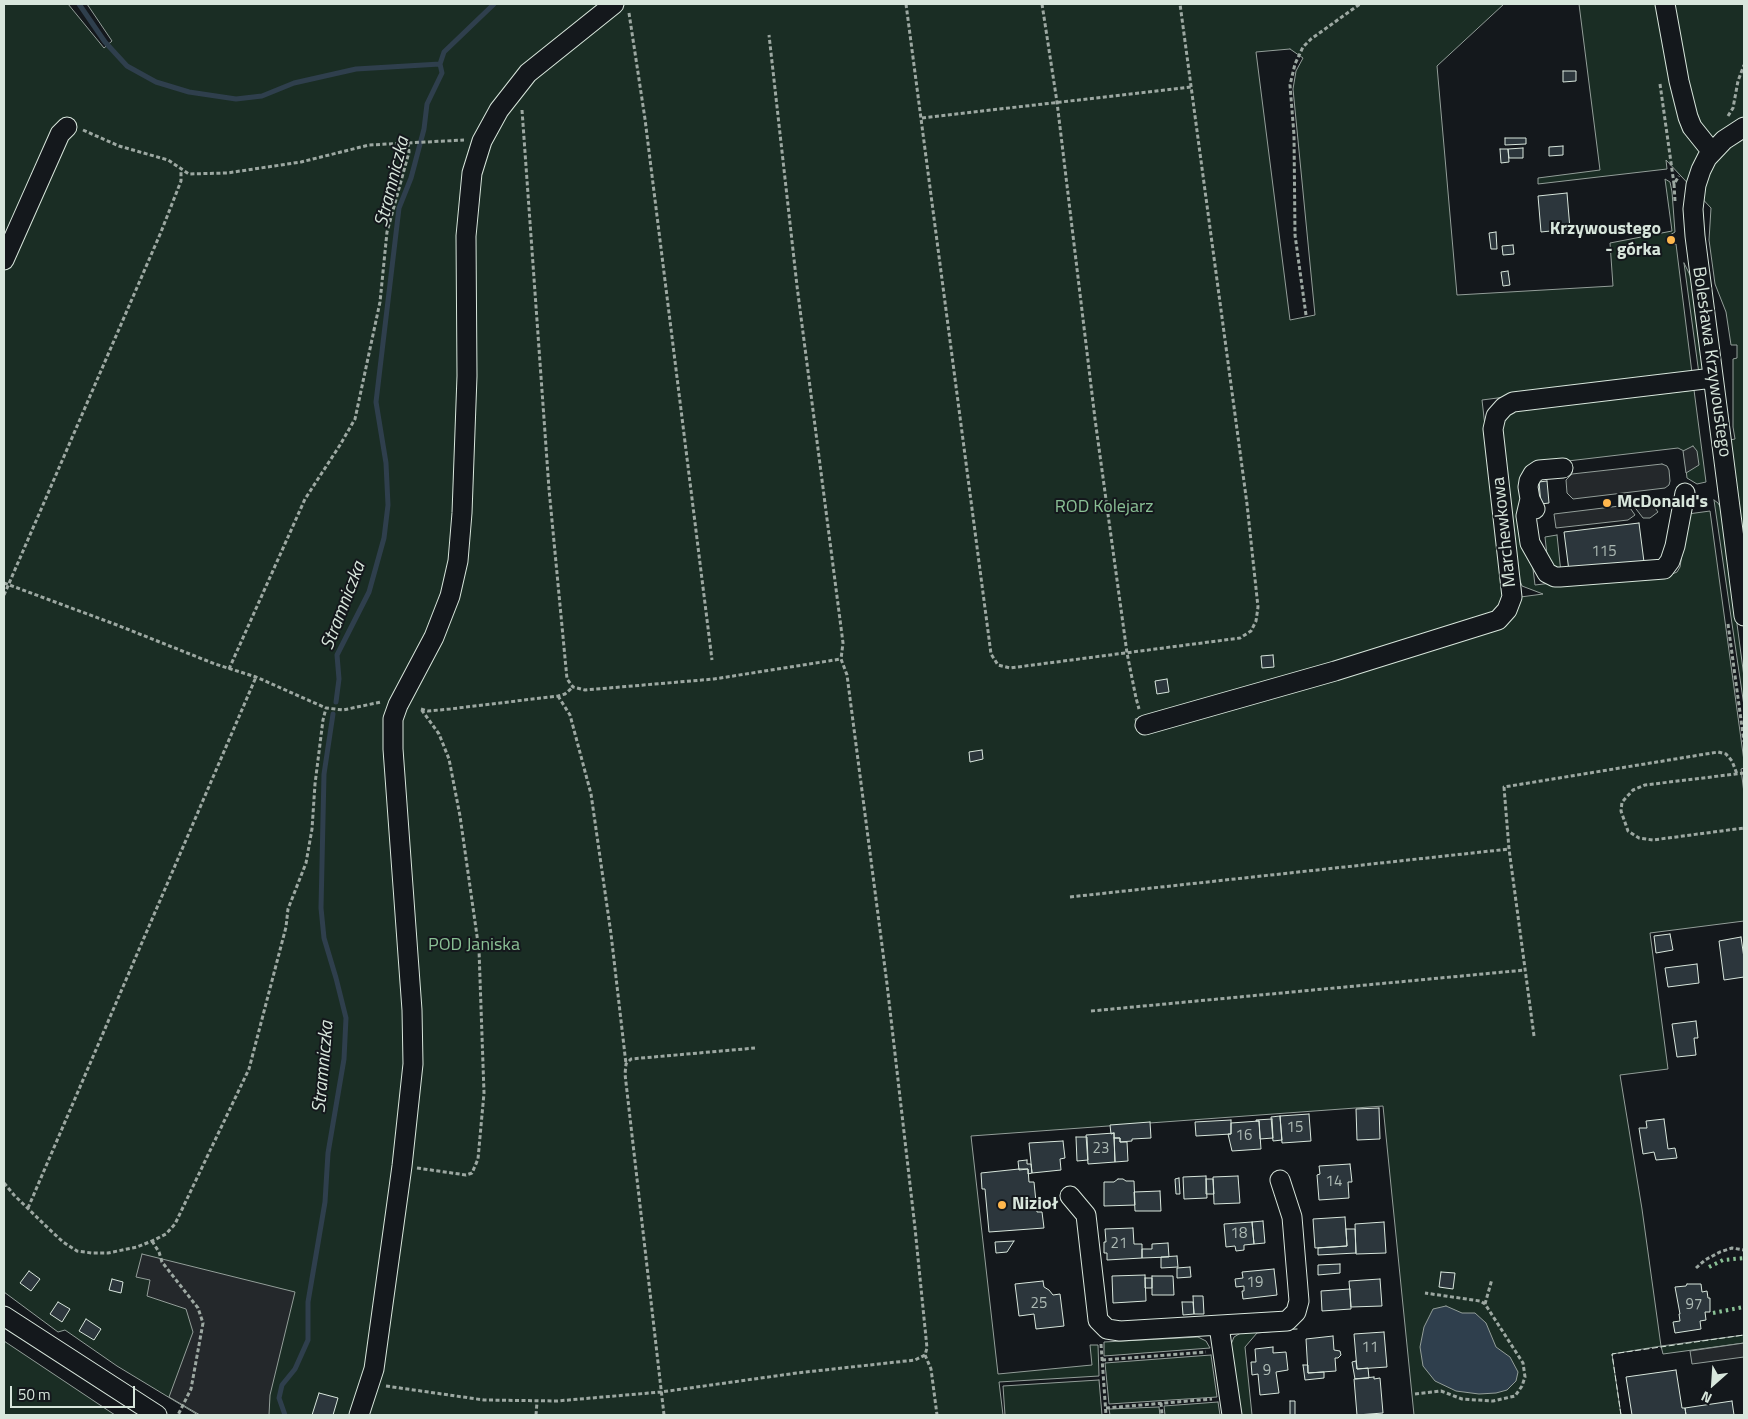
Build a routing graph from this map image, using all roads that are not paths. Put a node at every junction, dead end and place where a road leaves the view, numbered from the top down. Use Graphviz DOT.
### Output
graph roads {
  1 [pos="1665,4"];
  2 [pos="621,6"];
  3 [pos="67,126"];
  4 [pos="1744,127"];
  5 [pos="1712,152"];
  6 [pos="4,260"];
  7 [pos="1713,378"];
  8 [pos="1563,468"];
  9 [pos="1685,492"];
  10 [pos="1744,616"];
  11 [pos="1145,725"];
  12 [pos="1280,1180"];
  13 [pos="1070,1196"];
  14 [pos="4,1316"];
  15 [pos="1219,1326"];
  16 [pos="157,1415"];
  17 [pos="359,1415"];
  18 [pos="1232,1415"];
  1 -- 5 [label="street"];
  2 -- 17 [label="street"];
  3 -- 6 [label="street"];
  4 -- 5 [label="street, Bolesława Krzywoustego"];
  5 -- 7 [label="street, Bolesława Krzywoustego"];
  7 -- 10 [label="street, Bolesława Krzywoustego"];
  7 -- 11 [label="street, Marchewkowa"];
  8 -- 9 [label="street"];
  12 -- 15 [label="street"];
  13 -- 15 [label="street"];
  14 -- 16 [label="street"];
  15 -- 18 [label="street"];
}
